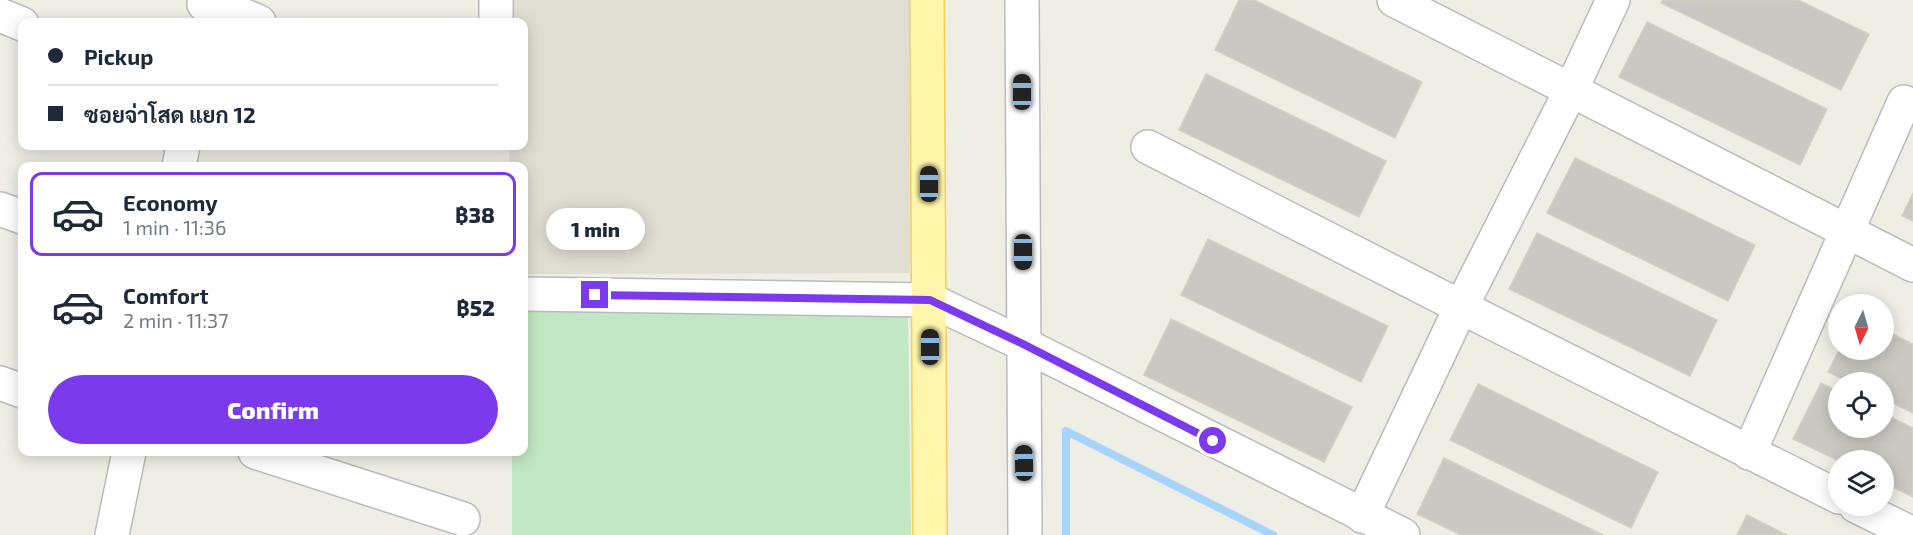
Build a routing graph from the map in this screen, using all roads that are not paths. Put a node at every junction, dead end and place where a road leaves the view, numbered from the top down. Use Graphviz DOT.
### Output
graph roads {
  1 [pos="496,0"];
  2 [pos="927,0"];
  3 [pos="1022,0"];
  4 [pos="1394,0"];
  5 [pos="1613,0"];
  6 [pos="204,9"];
  7 [pos="0,15"];
  8 [pos="250,18"];
  9 [pos="496,18"];
  10 [pos="18,22"];
  11 [pos="1570,90"];
  12 [pos="1904,102"];
  13 [pos="1148,147"];
  14 [pos="0,209"];
  15 [pos="18,216"];
  16 [pos="1848,231"];
  17 [pos="1913,265"];
  18 [pos="528,294"];
  19 [pos="930,300"];
  20 [pos="1461,307"];
  21 [pos="1023,344"];
  22 [pos="0,383"];
  23 [pos="18,390"];
  24 [pos="1749,453"];
  25 [pos="128,456"];
  26 [pos="267,456"];
  27 [pos="1828,492"];
  28 [pos="1362,516"];
  29 [pos="1876,516"];
  30 [pos="463,519"];
  31 [pos="1913,534"];
  32 [pos="112,535"];
  33 [pos="930,535"];
  34 [pos="1025,535"];
  35 [pos="1402,535"];
  1 -- 9 [label="street"];
  2 -- 19 [label="main road"];
  3 -- 21 [label="street"];
  4 -- 11 [label="street"];
  5 -- 11 [label="street"];
  6 -- 8 [label="street"];
  7 -- 10 [label="street"];
  11 -- 16 [label="street"];
  11 -- 20 [label="street"];
  12 -- 16 [label="street"];
  13 -- 20 [label="street"];
  14 -- 15 [label="street"];
  16 -- 17 [label="street"];
  16 -- 24 [label="street"];
  18 -- 19 [label="street"];
  19 -- 21 [label="street"];
  19 -- 33 [label="main road"];
  20 -- 24 [label="street"];
  20 -- 28 [label="street"];
  21 -- 28 [label="street"];
  21 -- 34 [label="street"];
  22 -- 23 [label="street"];
  24 -- 27 [label="street"];
  25 -- 32 [label="street"];
  26 -- 30 [label="street"];
  28 -- 35 [label="street"];
  29 -- 31 [label="street"];
}
